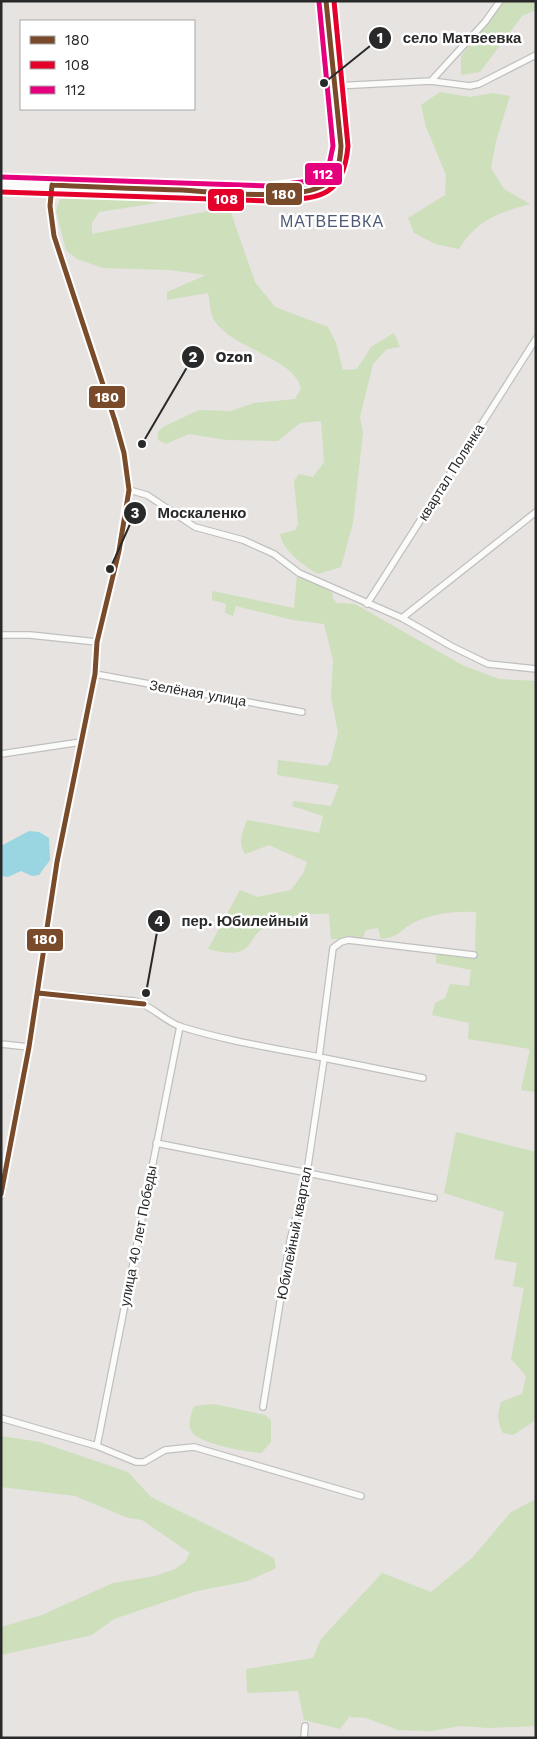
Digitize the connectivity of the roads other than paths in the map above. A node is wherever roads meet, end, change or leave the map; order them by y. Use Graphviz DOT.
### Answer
graph roads {
  1 [pos="326,1"];
  2 [pos="500,1"];
  3 [pos="536,55"];
  4 [pos="431,81"];
  5 [pos="335,86"];
  6 [pos="1,184"];
  7 [pos="52,185"];
  8 [pos="536,340"];
  9 [pos="129,490"];
  10 [pos="536,512"];
  11 [pos="367,604"];
  12 [pos="402,618"];
  13 [pos="1,635"];
  14 [pos="97,642"];
  15 [pos="536,669"];
  16 [pos="95,674"];
  17 [pos="302,712"];
  18 [pos="81,742"];
  19 [pos="1,754"];
  20 [pos="474,955"];
  21 [pos="38,993"];
  22 [pos="180,1026"];
  23 [pos="1,1044"];
  24 [pos="29,1047"];
  25 [pos="322,1058"];
  26 [pos="423,1078"];
  27 [pos="156,1143"];
  28 [pos="307,1172"];
  29 [pos="1,1194"];
  30 [pos="434,1198"];
  31 [pos="262,1407"];
  32 [pos="1,1418"];
  33 [pos="97,1446"];
  34 [pos="361,1496"];
  35 [pos="305,1726"];
  36 [pos="304,1738"];
  1 -- 5 [label="main road"];
  2 -- 4 [label="street"];
  3 -- 4 [label="street"];
  4 -- 5 [label="street"];
  5 -- 7 [label="main road"];
  6 -- 7 [label="main road"];
  7 -- 9 [label="street"];
  8 -- 11 [label="street, квартал Полянка"];
  9 -- 11 [label="street"];
  9 -- 14 [label="street"];
  10 -- 12 [label="street"];
  11 -- 12 [label="street"];
  12 -- 15 [label="street"];
  13 -- 14 [label="street"];
  14 -- 16 [label="street"];
  16 -- 17 [label="street, Зелёная улица"];
  16 -- 18 [label="street"];
  18 -- 19 [label="street"];
  18 -- 21 [label="street"];
  20 -- 25 [label="street, Юбилейный квартал"];
  21 -- 22 [label="street"];
  21 -- 24 [label="street"];
  22 -- 25 [label="street"];
  22 -- 27 [label="street, улица 40 лет Победы"];
  23 -- 24 [label="street"];
  24 -- 29 [label="street"];
  25 -- 26 [label="street"];
  25 -- 28 [label="street, Юбилейный квартал"];
  27 -- 28 [label="street"];
  27 -- 33 [label="street, улица 40 лет Победы"];
  28 -- 30 [label="street"];
  28 -- 31 [label="street, Юбилейный квартал"];
  32 -- 33 [label="street"];
  33 -- 34 [label="street"];
  35 -- 36 [label="street"];
}
